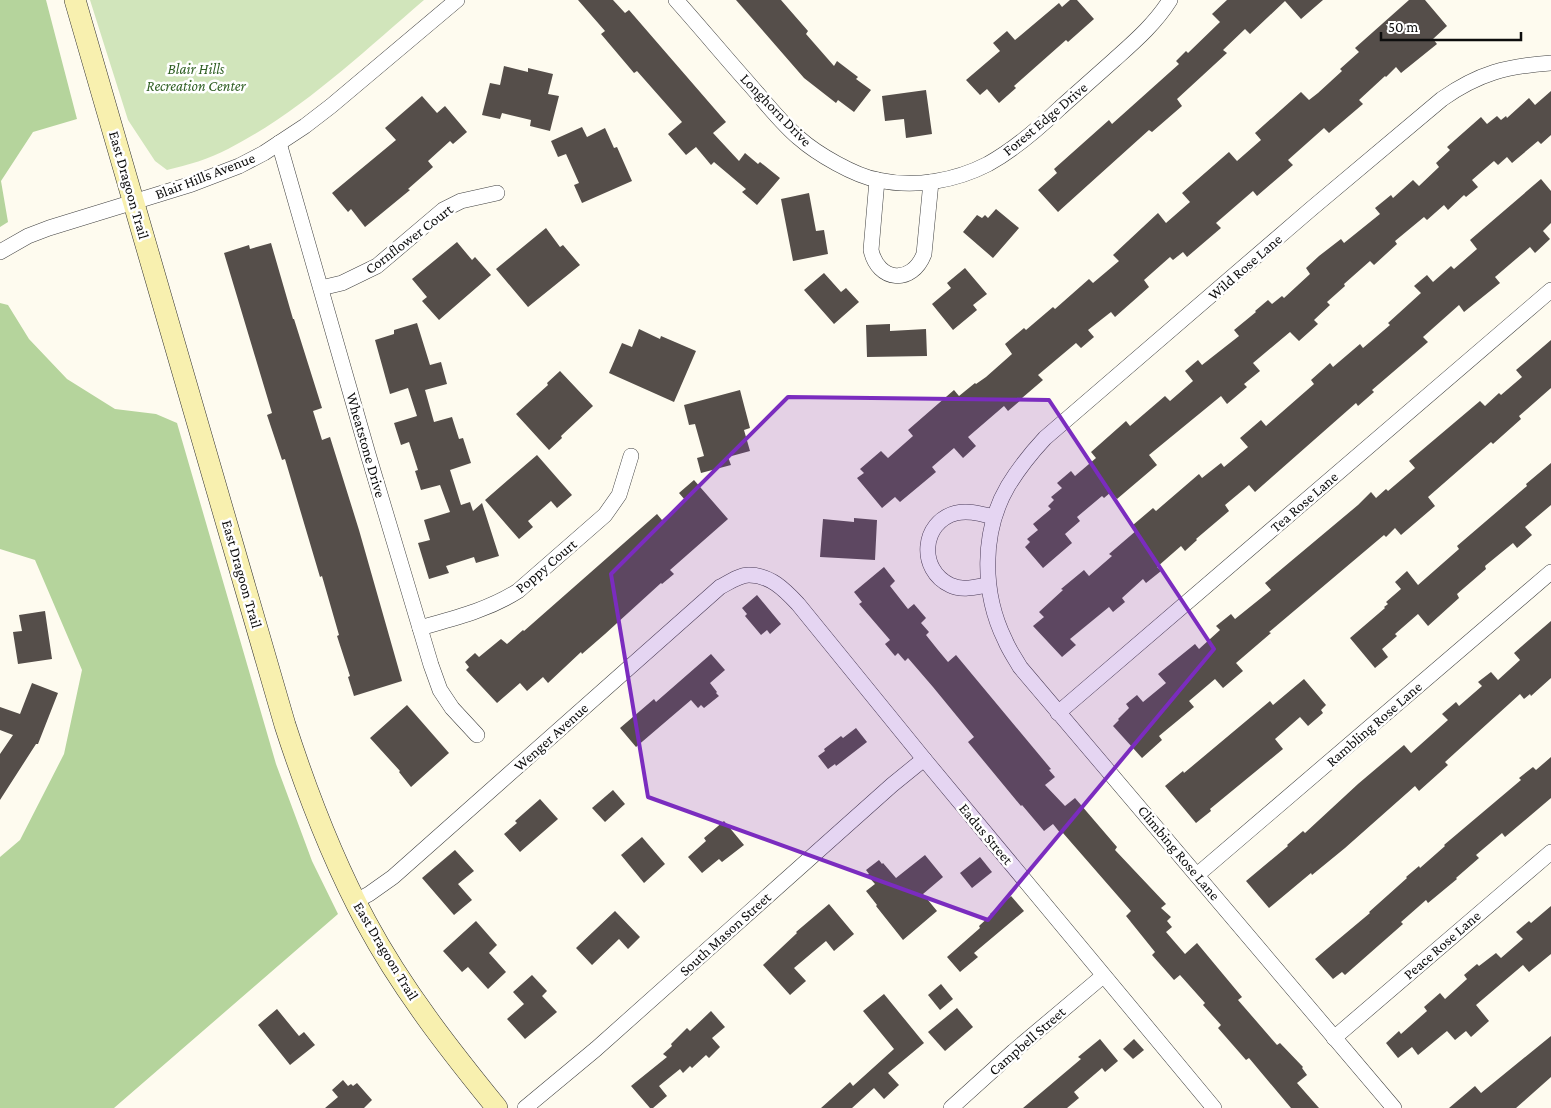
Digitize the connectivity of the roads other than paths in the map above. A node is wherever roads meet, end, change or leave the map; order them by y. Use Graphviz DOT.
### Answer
graph roads {
  1 [pos="74,0"];
  2 [pos="457,0"];
  3 [pos="676,0"];
  4 [pos="1170,0"];
  5 [pos="1551,63"];
  6 [pos="279,143"];
  7 [pos="877,180"];
  8 [pos="931,182"];
  9 [pos="497,192"];
  10 [pos="134,203"];
  11 [pos="0,252"];
  12 [pos="321,288"];
  13 [pos="1551,290"];
  14 [pos="631,456"];
  15 [pos="994,517"];
  16 [pos="1551,572"];
  17 [pos="748,575"];
  18 [pos="988,585"];
  19 [pos="420,628"];
  20 [pos="1058,713"];
  21 [pos="477,735"];
  22 [pos="924,759"];
  23 [pos="1551,852"];
  24 [pos="1197,875"];
  25 [pos="356,901"];
  26 [pos="1103,976"];
  27 [pos="1334,1038"];
  28 [pos="497,1108"];
  29 [pos="525,1108"];
  30 [pos="951,1108"];
  31 [pos="1214,1108"];
  32 [pos="1394,1108"];
  1 -- 10 [label="street, East Dragoon Trail"];
  2 -- 6 [label="street, Blair Hills Avenue"];
  3 -- 7 [label="street, Longhorn Drive"];
  4 -- 8 [label="street, Forest Edge Drive"];
  5 -- 15 [label="street, Wild Rose Lane"];
  6 -- 10 [label="street, Blair Hills Avenue"];
  6 -- 12 [label="street, Wheatstone Drive"];
  7 -- 8 [label="street, Longhorn Drive"];
  7 -- 8 [label="street"];
  9 -- 12 [label="street, Cornflower Court"];
  10 -- 11 [label="street, Blair Hills Avenue"];
  10 -- 25 [label="street, East Dragoon Trail"];
  12 -- 19 [label="street, Wheatstone Drive"];
  13 -- 20 [label="street, Tea Rose Lane"];
  14 -- 19 [label="street, Poppy Court"];
  15 -- 18 [label="street, Wild Rose Lane"];
  15 -- 18 [label="street"];
  16 -- 24 [label="street, Rambling Rose Lane"];
  17 -- 22 [label="street, Eadus Street"];
  17 -- 25 [label="street, Wenger Avenue"];
  18 -- 20 [label="street, Climbing Rose Lane"];
  19 -- 21 [label="street, Wheatstone Drive"];
  20 -- 24 [label="street, Climbing Rose Lane"];
  22 -- 26 [label="street, Eadus Street"];
  22 -- 29 [label="street, South Mason Street"];
  23 -- 27 [label="street, Peace Rose Lane"];
  24 -- 27 [label="street, Climbing Rose Lane"];
  25 -- 28 [label="street, East Dragoon Trail"];
  26 -- 30 [label="street, Campbell Street"];
  26 -- 31 [label="street, Eadus Street"];
  27 -- 32 [label="street, Climbing Rose Lane"];
}
